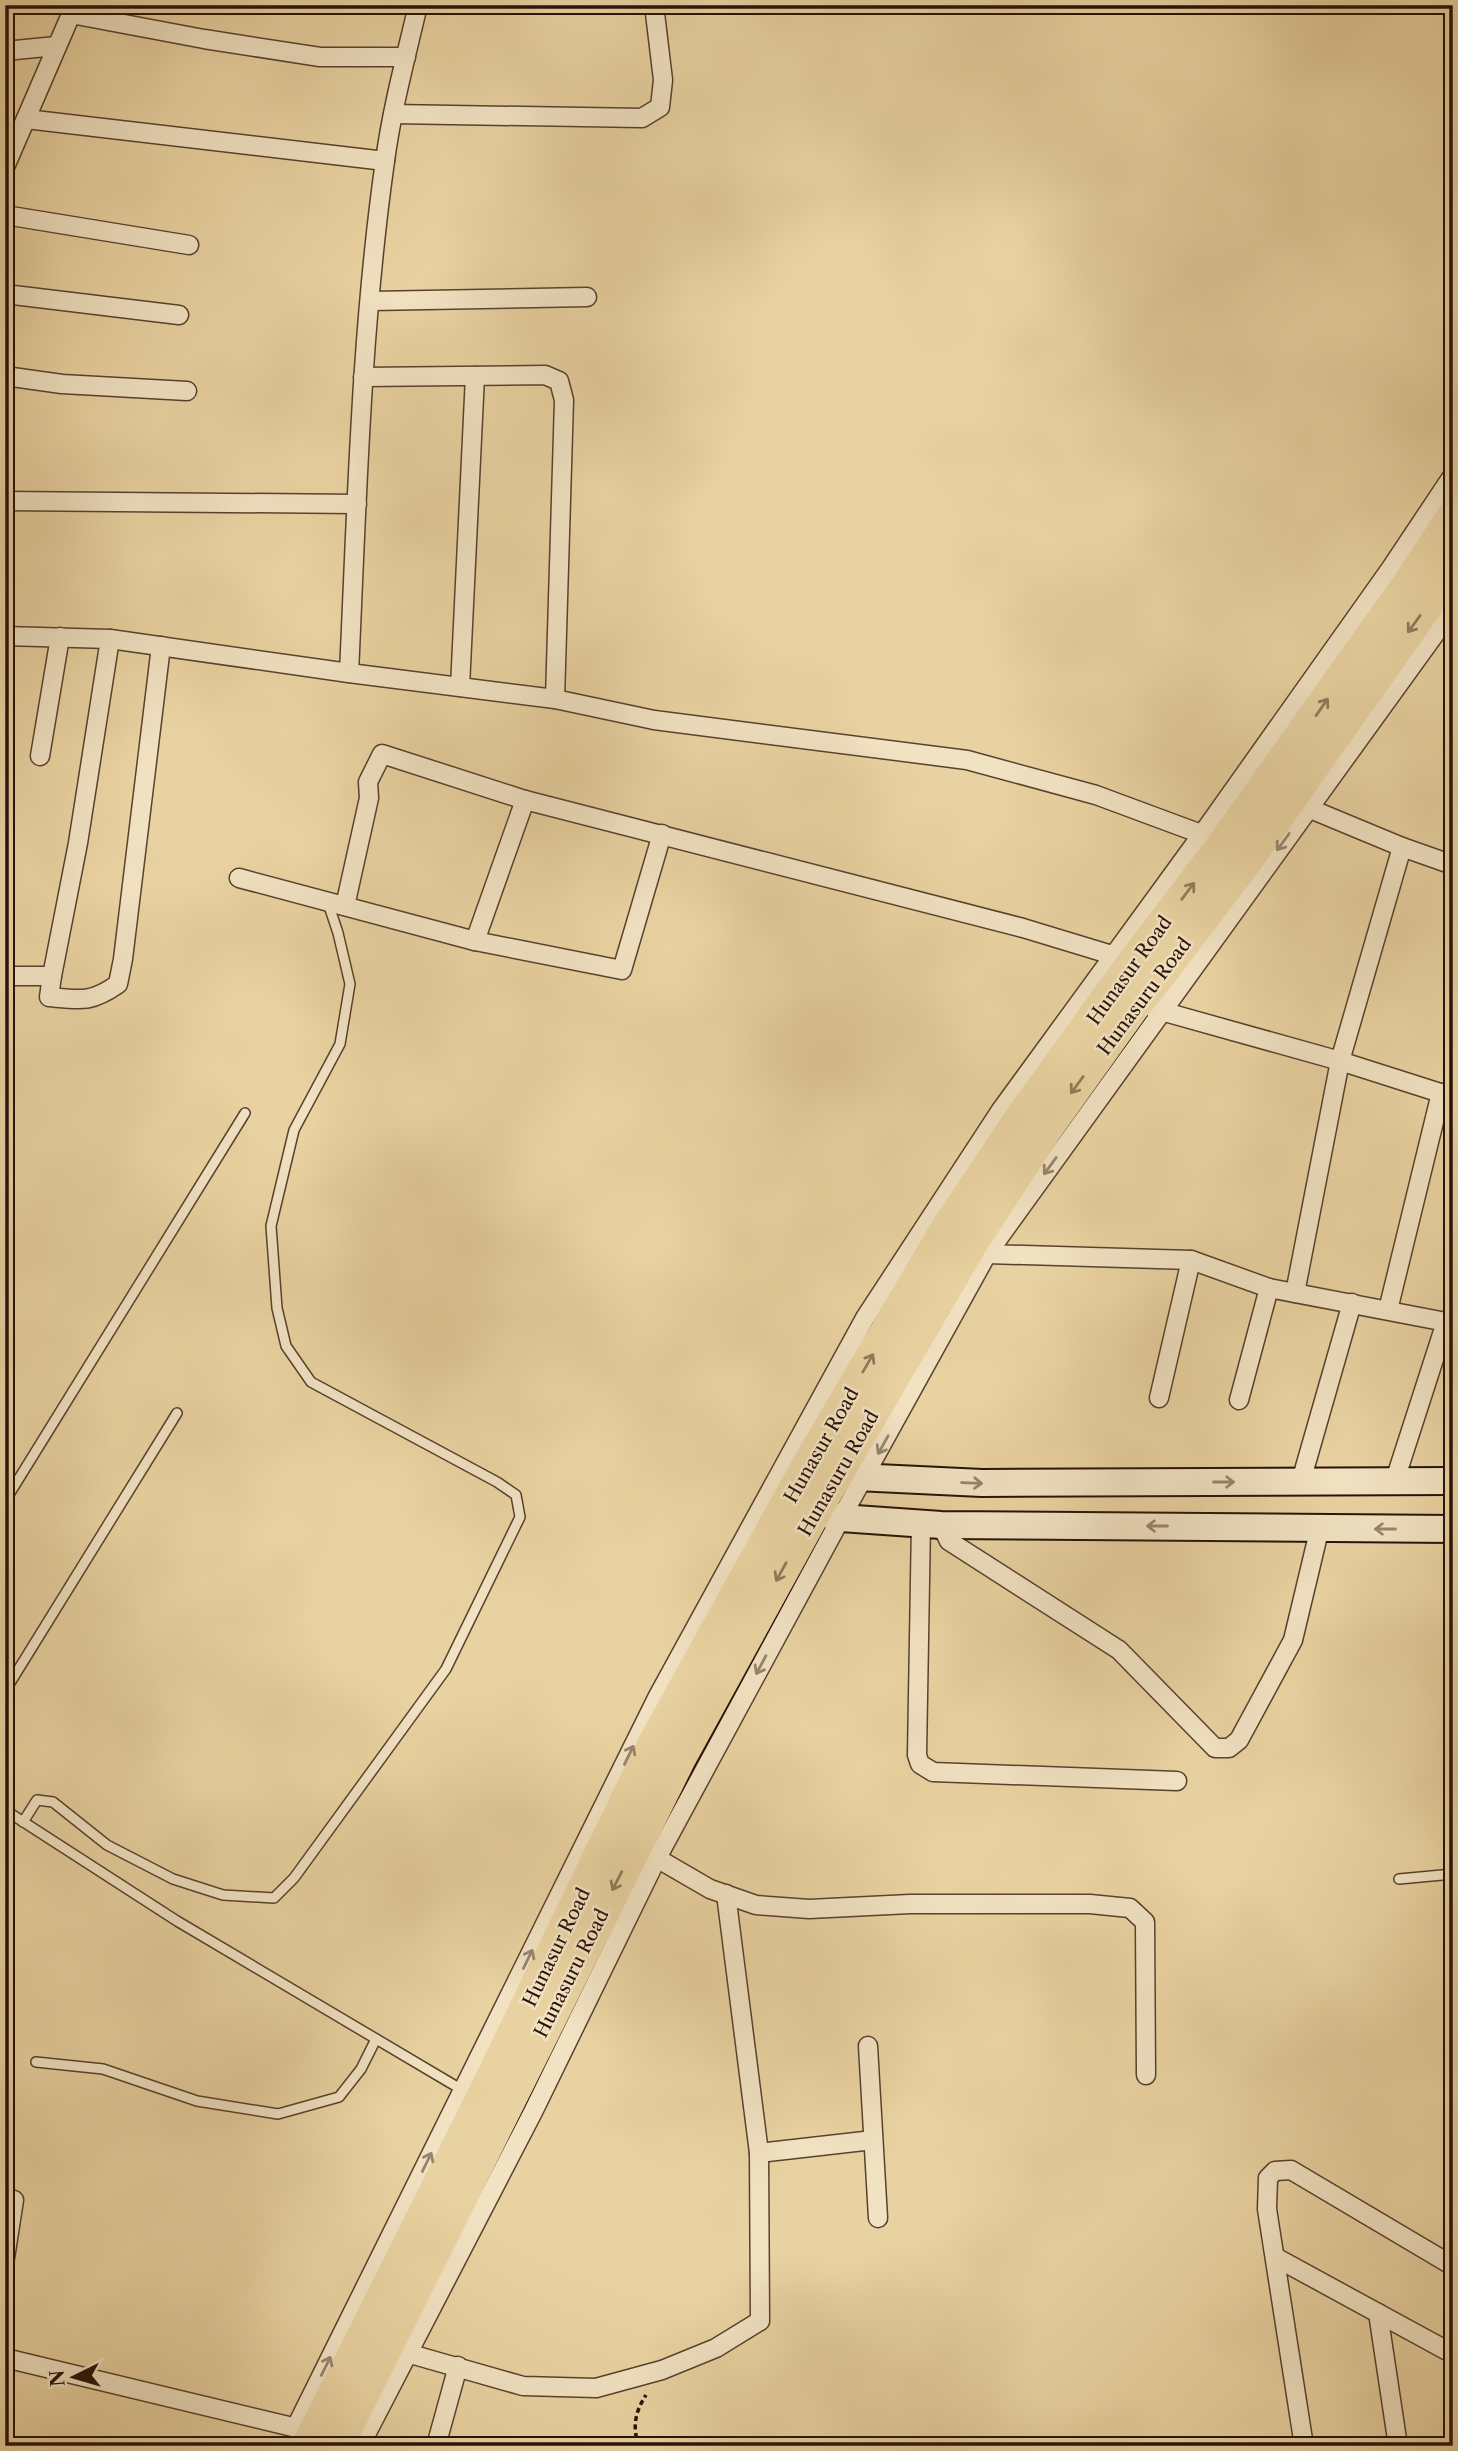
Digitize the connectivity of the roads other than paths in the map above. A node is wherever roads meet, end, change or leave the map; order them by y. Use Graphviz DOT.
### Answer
graph roads {
  1 [pos="418,5"];
  2 [pos="654,5"];
  3 [pos="73,9"];
  4 [pos="56,46"];
  5 [pos="5,51"];
  6 [pos="405,57"];
  7 [pos="393,114"];
  8 [pos="26,119"];
  9 [pos="385,161"];
  10 [pos="5,167"];
  11 [pos="5,215"];
  12 [pos="189,245"];
  13 [pos="5,295"];
  14 [pos="587,297"];
  15 [pos="371,300"];
  16 [pos="179,315"];
  17 [pos="5,376"];
  18 [pos="475,376"];
  19 [pos="363,377"];
  20 [pos="187,391"];
  21 [pos="1453,475"];
  22 [pos="5,500"];
  23 [pos="357,504"];
  24 [pos="1453,517"];
  25 [pos="1453,568"];
  26 [pos="1453,609"];
  27 [pos="5,636"];
  28 [pos="60,637"];
  29 [pos="110,639"];
  30 [pos="161,646"];
  31 [pos="349,673"];
  32 [pos="460,687"];
  33 [pos="555,699"];
  34 [pos="40,756"];
  35 [pos="525,800"];
  36 [pos="1300,802"];
  37 [pos="662,834"];
  38 [pos="1214,839"];
  39 [pos="1402,847"];
  40 [pos="1453,865"];
  41 [pos="239,878"];
  42 [pos="327,901"];
  43 [pos="345,906"];
  44 [pos="475,941"];
  45 [pos="5,976"];
  46 [pos="51,976"];
  47 [pos="1139,983"];
  48 [pos="1340,1061"];
  49 [pos="1447,1095"];
  50 [pos="245,1113"];
  51 [pos="980,1248"];
  52 [pos="1191,1259"];
  53 [pos="1269,1287"];
  54 [pos="1295,1293"];
  55 [pos="1352,1303"];
  56 [pos="1388,1310"];
  57 [pos="1449,1323"];
  58 [pos="1159,1398"];
  59 [pos="1239,1400"];
  60 [pos="177,1413"];
  61 [pos="837,1472"];
  62 [pos="1301,1481"];
  63 [pos="1453,1481"];
  64 [pos="1394,1483"];
  65 [pos="5,1502"];
  66 [pos="816,1508"];
  67 [pos="931,1524"];
  68 [pos="1320,1527"];
  69 [pos="1453,1529"];
  70 [pos="5,1691"];
  71 [pos="1177,1781"];
  72 [pos="5,1810"];
  73 [pos="23,1822"];
  74 [pos="646,1852"];
  75 [pos="1453,1874"];
  76 [pos="1399,1879"];
  77 [pos="726,1894"];
  78 [pos="376,2039"];
  79 [pos="867,2046"];
  80 [pos="36,2062"];
  81 [pos="1146,2075"];
  82 [pos="472,2096"];
  83 [pos="873,2140"];
  84 [pos="759,2153"];
  85 [pos="13,2200"];
  86 [pos="878,2218"];
  87 [pos="1275,2257"];
  88 [pos="5,2258"];
  89 [pos="1453,2266"];
  90 [pos="1378,2313"];
  91 [pos="407,2353"];
  92 [pos="1453,2354"];
  93 [pos="5,2358"];
  94 [pos="457,2366"];
  95 [pos="326,2439"];
  96 [pos="436,2446"];
  97 [pos="1304,2446"];
  98 [pos="1398,2446"];
  1 -- 6 [label="street"];
  2 -- 7 [label="street"];
  3 -- 4 [label="street"];
  3 -- 6 [label="street"];
  4 -- 5 [label="street"];
  4 -- 8 [label="street"];
  6 -- 7 [label="street"];
  7 -- 9 [label="street"];
  8 -- 9 [label="street"];
  8 -- 10 [label="street"];
  9 -- 15 [label="street"];
  11 -- 12 [label="street"];
  13 -- 16 [label="street"];
  14 -- 15 [label="street"];
  15 -- 19 [label="street"];
  17 -- 20 [label="street"];
  18 -- 19 [label="street"];
  18 -- 32 [label="street"];
  18 -- 33 [label="street"];
  19 -- 23 [label="street"];
  21 -- 38 [label="street"];
  22 -- 23 [label="street"];
  23 -- 31 [label="street"];
  38 -- 24 [label="highway, Hunasur Road, one-way"];
  25 -- 36 [label="highway, Hunasuru Road, one-way"];
  26 -- 36 [label="street"];
  27 -- 28 [label="street"];
  28 -- 29 [label="street"];
  28 -- 34 [label="street"];
  29 -- 30 [label="street"];
  29 -- 46 [label="street"];
  30 -- 31 [label="street"];
  30 -- 46 [label="street"];
  31 -- 32 [label="street"];
  32 -- 33 [label="street"];
  33 -- 38 [label="street"];
  35 -- 37 [label="street"];
  35 -- 43 [label="street"];
  35 -- 44 [label="street"];
  36 -- 39 [label="street"];
  36 -- 47 [label="highway, Hunasuru Road, one-way"];
  37 -- 44 [label="street"];
  37 -- 47 [label="street"];
  47 -- 38 [label="highway, Hunasur Road, one-way"];
  39 -- 40 [label="street"];
  39 -- 48 [label="street"];
  41 -- 42 [label="street"];
  42 -- 43 [label="street"];
  42 -- 73 [label="lane"];
  43 -- 44 [label="street"];
  45 -- 46 [label="street"];
  47 -- 48 [label="street"];
  47 -- 51 [label="highway, Hunasuru Road, one-way"];
  61 -- 47 [label="highway, Hunasur Road, one-way"];
  82 -- 47 [label="street, one-way"];
  48 -- 49 [label="street"];
  48 -- 54 [label="street"];
  49 -- 56 [label="street"];
  50 -- 65 [label="lane"];
  51 -- 52 [label="street"];
  51 -- 61 [label="highway, Hunasuru Road, one-way"];
  52 -- 53 [label="street"];
  52 -- 58 [label="street"];
  53 -- 54 [label="street"];
  53 -- 59 [label="street"];
  54 -- 55 [label="street"];
  55 -- 56 [label="street"];
  55 -- 62 [label="street"];
  56 -- 57 [label="street"];
  57 -- 64 [label="street"];
  60 -- 70 [label="lane"];
  61 -- 62 [label="street, one-way"];
  61 -- 66 [label="highway, Hunasur Road"];
  61 -- 66 [label="street"];
  62 -- 64 [label="street"];
  63 -- 64 [label="street"];
  66 -- 67 [label="street"];
  66 -- 74 [label="highway, Hunasuru Road, one-way"];
  66 -- 82 [label="highway, Hunasur Road"];
  68 -- 67 [label="street, one-way"];
  67 -- 68 [label="street"];
  67 -- 71 [label="street"];
  69 -- 68 [label="street, one-way"];
  72 -- 73 [label="lane"];
  73 -- 78 [label="lane"];
  74 -- 77 [label="street"];
  74 -- 91 [label="street"];
  74 -- 95 [label="highway, Hunasuru Road, one-way"];
  75 -- 76 [label="lane"];
  77 -- 81 [label="street"];
  77 -- 84 [label="street"];
  78 -- 80 [label="lane"];
  78 -- 82 [label="lane"];
  79 -- 83 [label="street"];
  95 -- 82 [label="highway, Hunasur Road, one-way"];
  83 -- 84 [label="street"];
  83 -- 86 [label="street"];
  84 -- 94 [label="street"];
  85 -- 88 [label="street"];
  87 -- 89 [label="street"];
  87 -- 90 [label="street"];
  87 -- 97 [label="street"];
  90 -- 92 [label="street"];
  90 -- 98 [label="street"];
  91 -- 94 [label="street"];
  91 -- 95 [label="street"];
  93 -- 95 [label="street"];
  94 -- 96 [label="street"];
}
